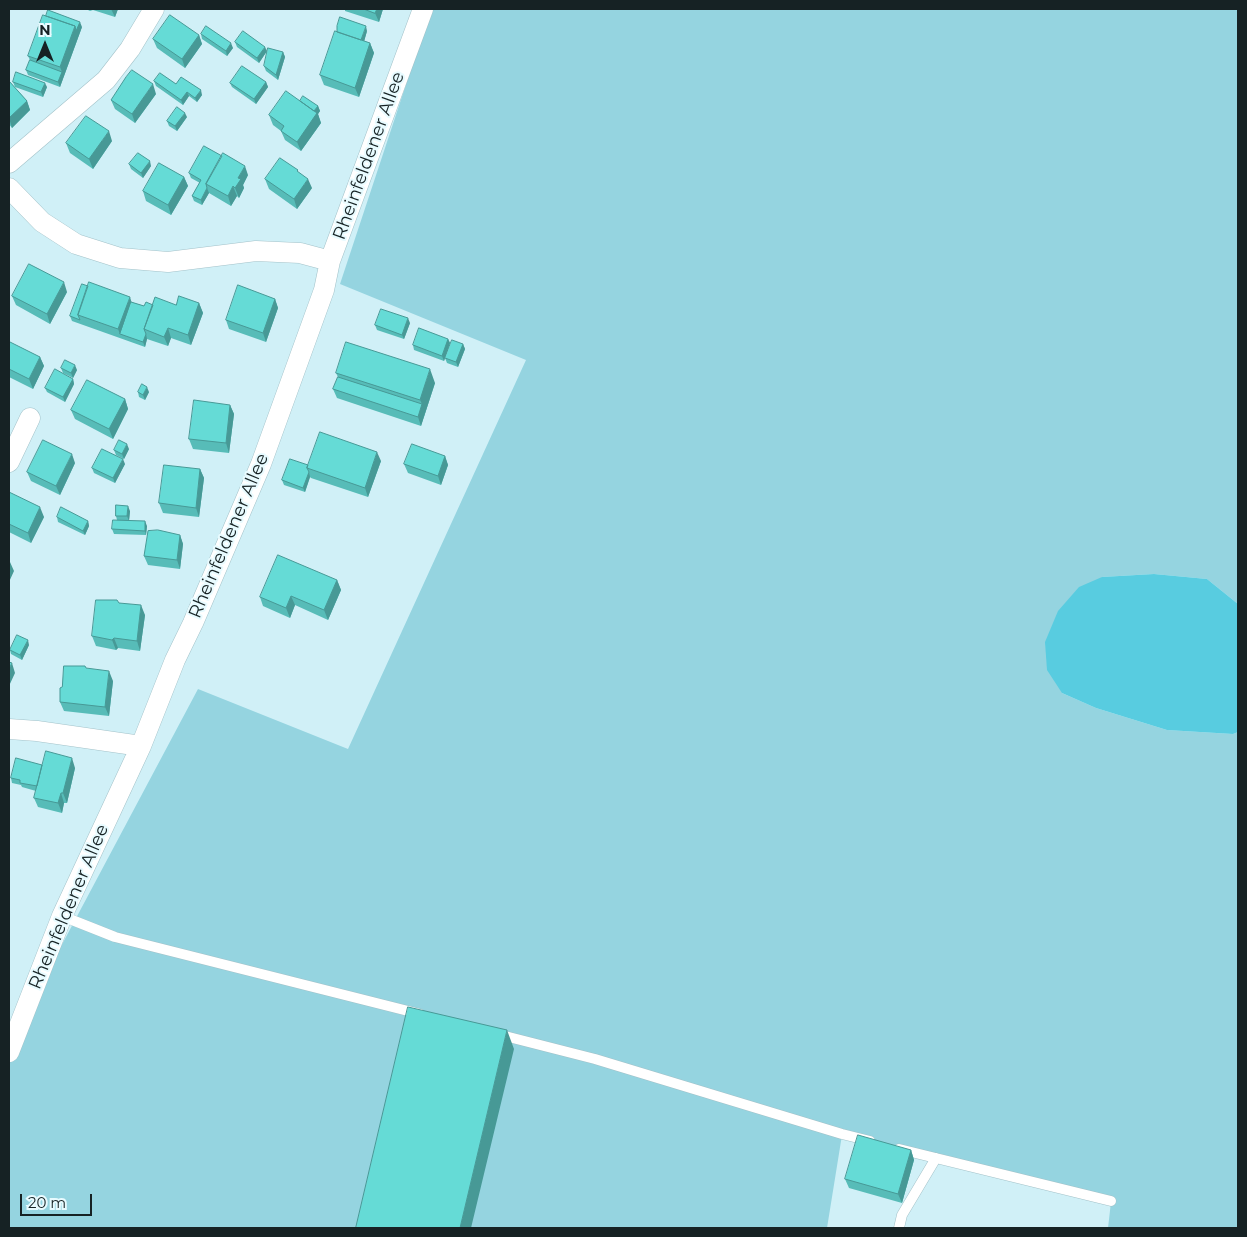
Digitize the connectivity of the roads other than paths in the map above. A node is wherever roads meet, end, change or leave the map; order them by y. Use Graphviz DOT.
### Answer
graph roads {
  1 [pos="154,9"];
  2 [pos="423,9"];
  3 [pos="9,163"];
  4 [pos="9,188"];
  5 [pos="330,261"];
  6 [pos="30,418"];
  7 [pos="9,462"];
  8 [pos="9,729"];
  9 [pos="141,746"];
  10 [pos="62,916"];
  11 [pos="432,1017"];
  12 [pos="490,1032"];
  13 [pos="9,1052"];
  14 [pos="936,1158"];
  15 [pos="1111,1201"];
  16 [pos="899,1228"];
  1 -- 3 [label="street"];
  2 -- 5 [label="street, Rheinfeldener Allee"];
  4 -- 5 [label="street"];
  5 -- 9 [label="street, Rheinfeldener Allee"];
  6 -- 7 [label="street"];
  8 -- 9 [label="street"];
  9 -- 10 [label="street, Rheinfeldener Allee"];
  10 -- 11 [label="lane"];
  10 -- 13 [label="street, Rheinfeldener Allee"];
  12 -- 14 [label="lane"];
  14 -- 15 [label="lane"];
  14 -- 16 [label="lane"];
}
